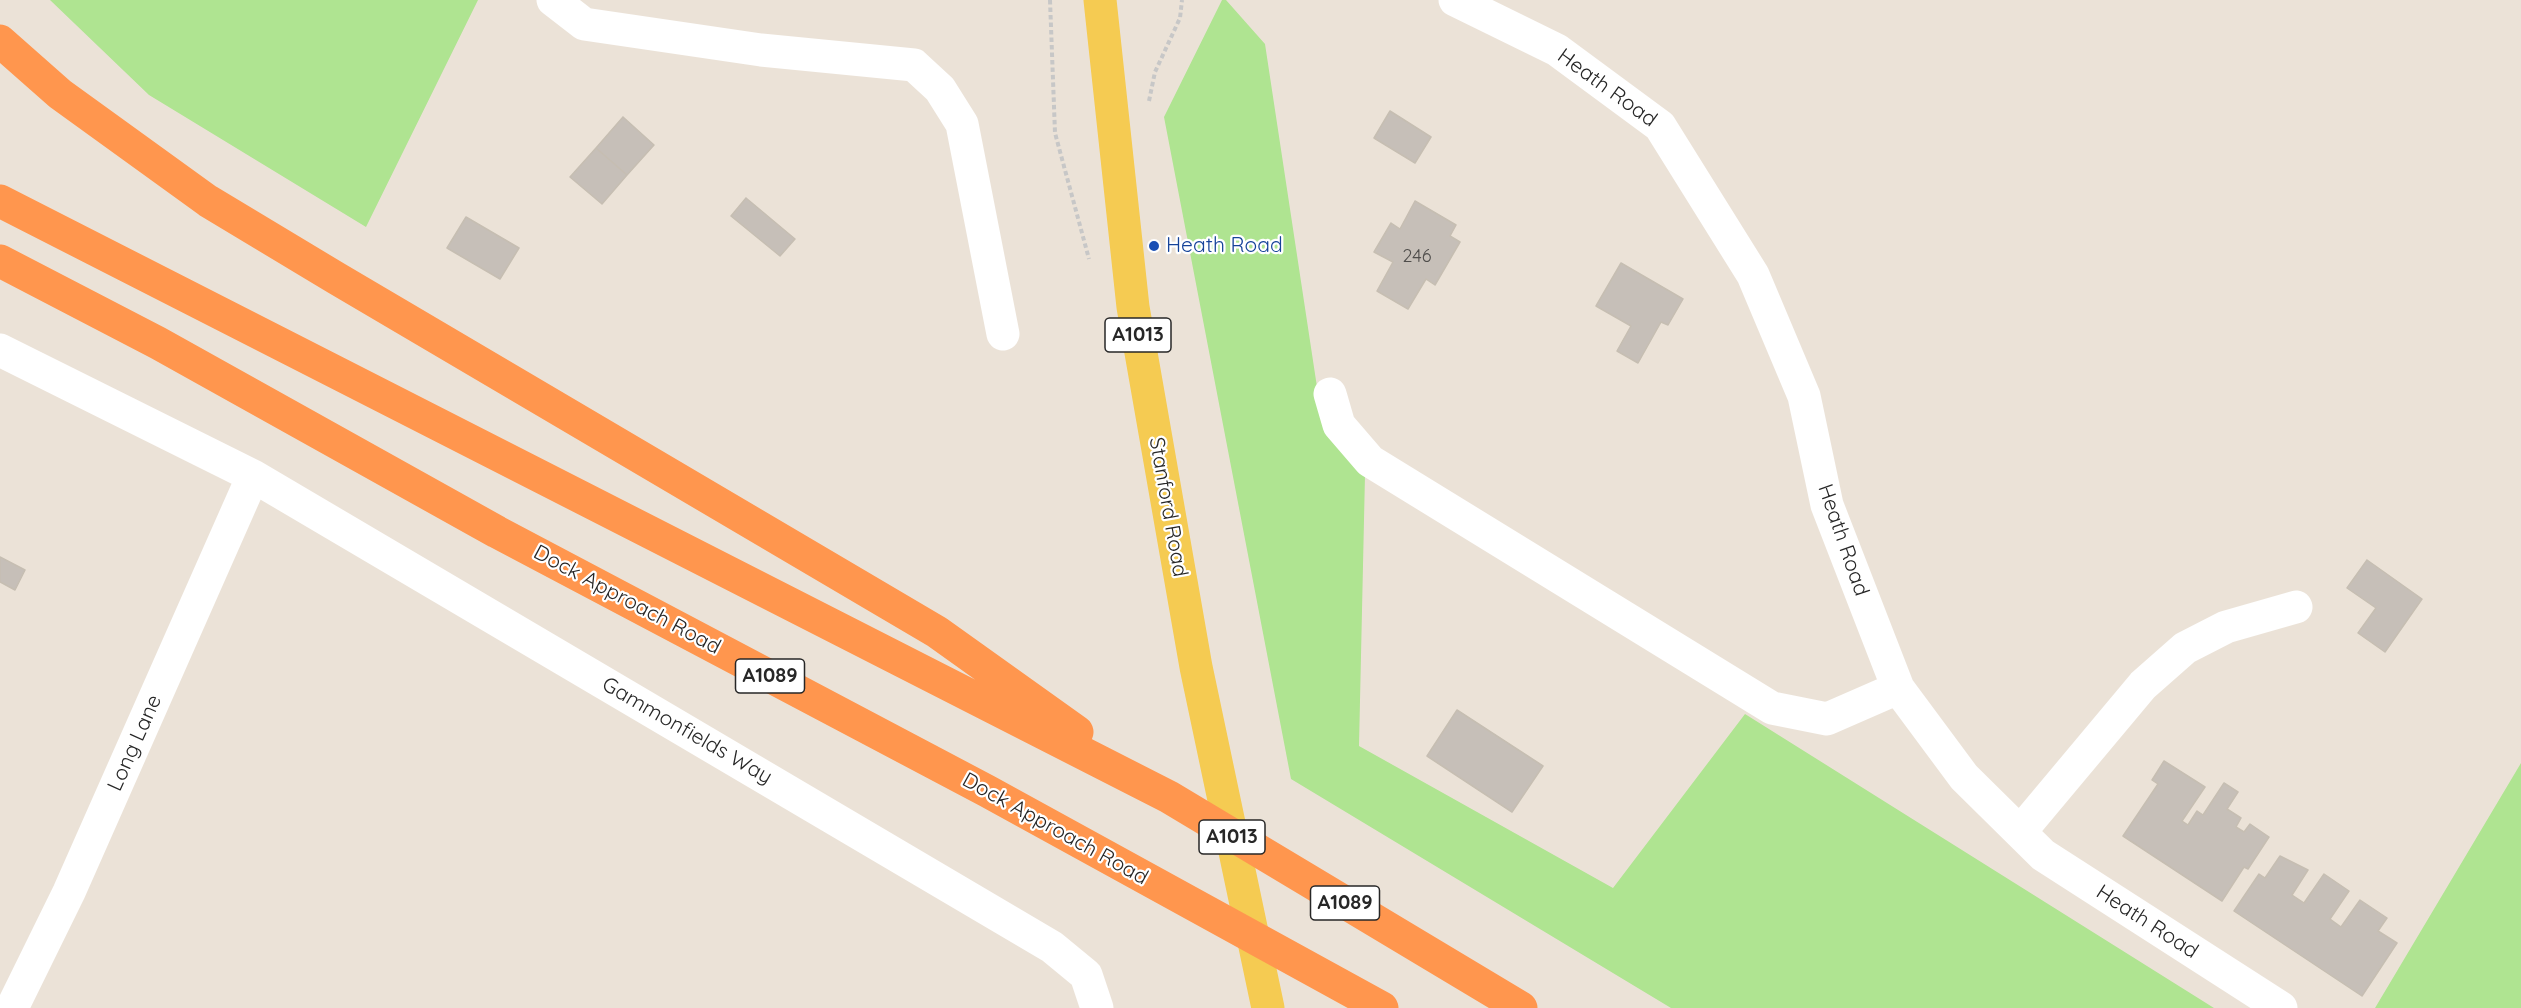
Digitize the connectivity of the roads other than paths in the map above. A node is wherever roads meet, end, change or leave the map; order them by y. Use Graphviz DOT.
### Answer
graph roads {
  1 [pos="553,0"];
  2 [pos="1100,0"];
  3 [pos="1455,0"];
  4 [pos="0,41"];
  5 [pos="0,201"];
  6 [pos="0,261"];
  7 [pos="0,270"];
  8 [pos="1003,334"];
  9 [pos="158,343"];
  10 [pos="0,350"];
  11 [pos="1330,394"];
  12 [pos="253,476"];
  13 [pos="2296,607"];
  14 [pos="1898,688"];
  15 [pos="1169,797"];
  16 [pos="2020,832"];
  17 [pos="12,1008"];
  18 [pos="1097,1008"];
  19 [pos="1268,1008"];
  20 [pos="1382,1008"];
  21 [pos="1521,1008"];
  22 [pos="2281,1008"];
  1 -- 8 [label="street"];
  2 -- 19 [label="main road, Stanford Road / A1013"];
  3 -- 14 [label="street, Heath Road"];
  4 -- 15 [label="highway"];
  5 -- 15 [label="highway"];
  6 -- 9 [label="highway"];
  7 -- 9 [label="highway"];
  9 -- 20 [label="highway, Dock Approach Road / A1089"];
  10 -- 12 [label="street, Gammonfields Way"];
  11 -- 14 [label="street"];
  12 -- 17 [label="street, Long Lane"];
  12 -- 18 [label="street, Gammonfields Way"];
  13 -- 16 [label="street"];
  14 -- 16 [label="street, Heath Road"];
  15 -- 21 [label="highway, A1089"];
  16 -- 22 [label="street, Heath Road"];
}
